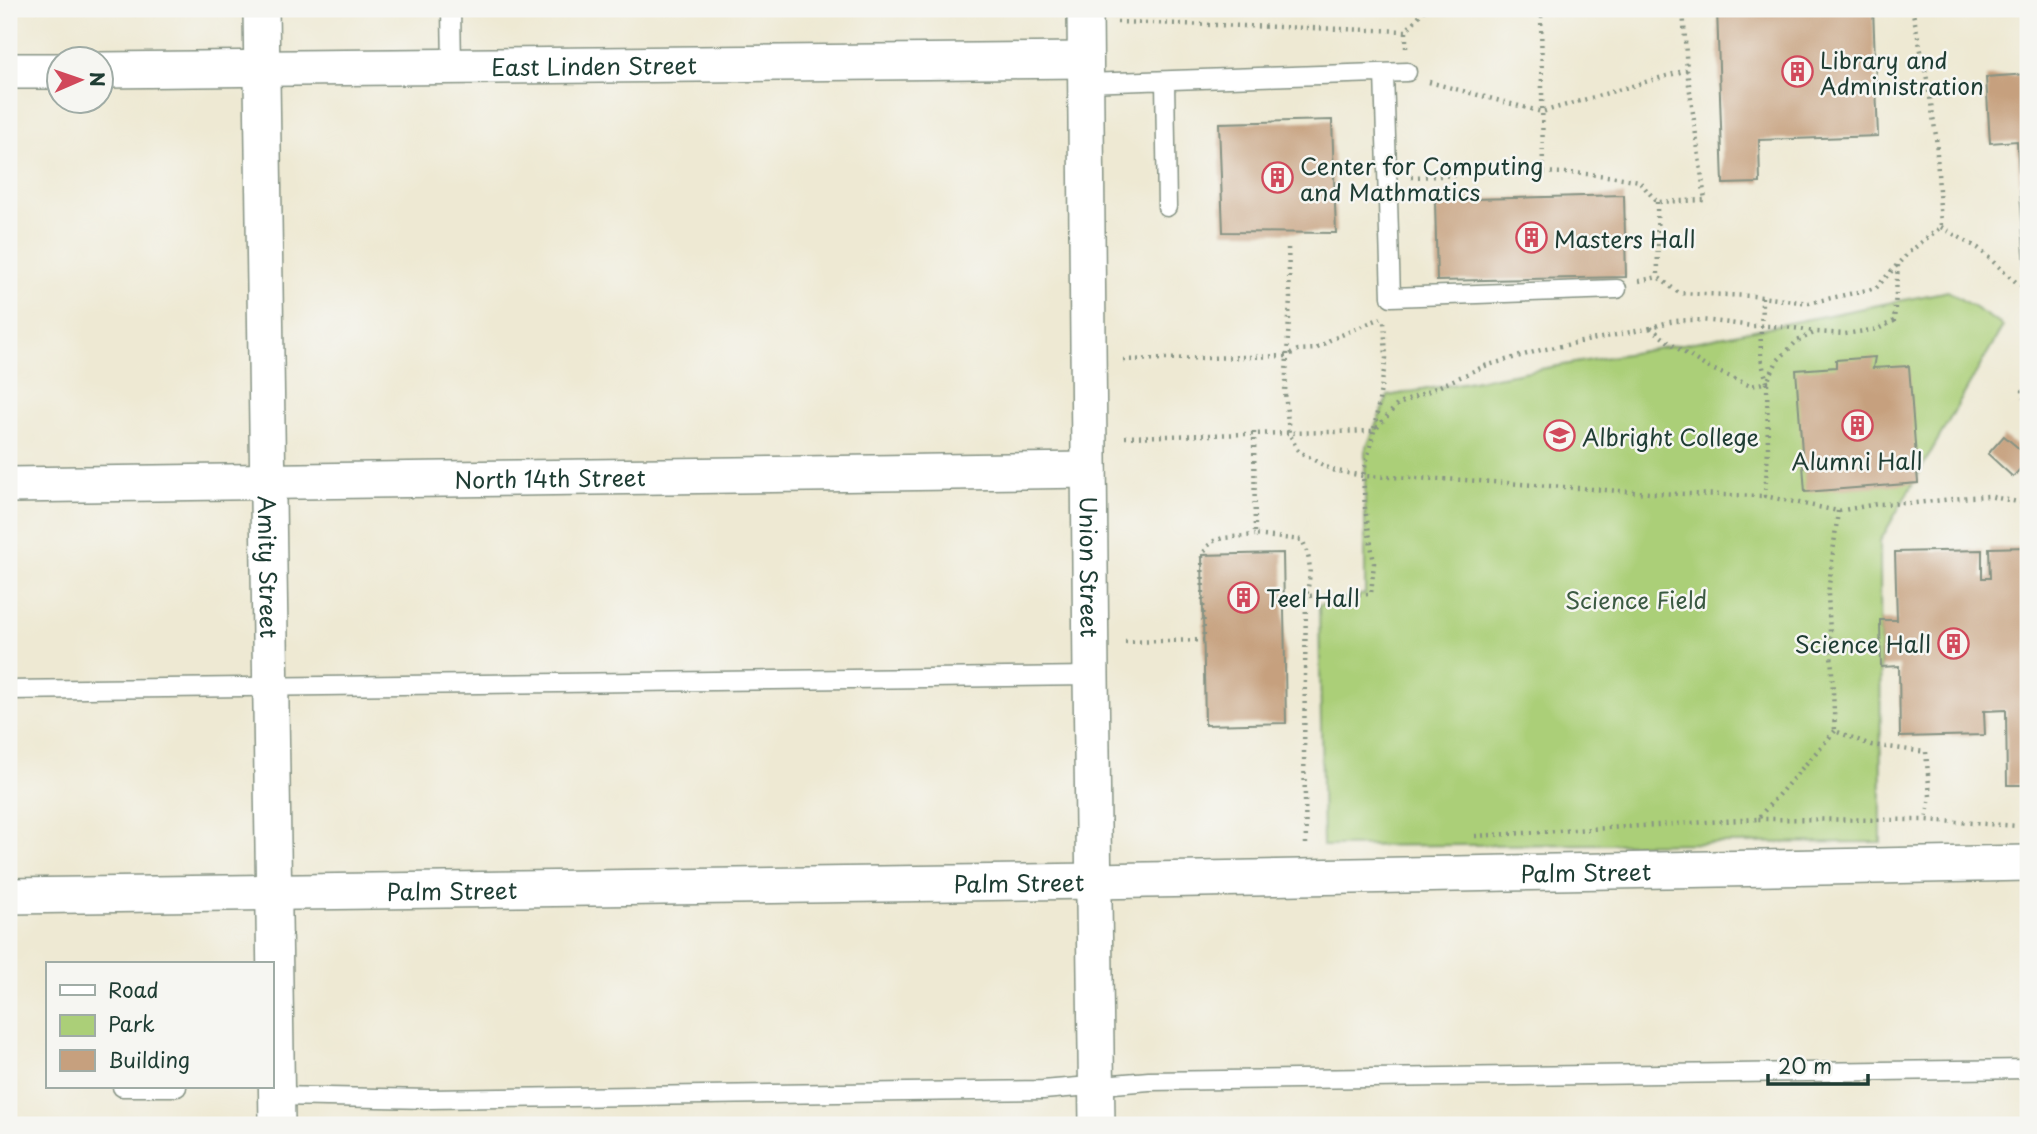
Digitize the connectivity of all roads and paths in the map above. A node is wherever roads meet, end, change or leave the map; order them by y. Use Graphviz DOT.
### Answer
graph roads {
  1 [pos="261,9"];
  2 [pos="451,9"];
  3 [pos="1085,9"];
  4 [pos="1425,9"];
  5 [pos="1541,9"];
  6 [pos="1683,9"];
  7 [pos="1915,9"];
  8 [pos="2027,9"];
  9 [pos="2028,23"];
  10 [pos="1406,31"];
  11 [pos="452,66"];
  12 [pos="262,68"];
  13 [pos="116,70"];
  14 [pos="1687,70"];
  15 [pos="9,71"];
  16 [pos="46,71"];
  17 [pos="1408,72"];
  18 [pos="1384,73"];
  19 [pos="1096,75"];
  20 [pos="1165,81"];
  21 [pos="1542,112"];
  22 [pos="1543,173"];
  23 [pos="1406,177"];
  24 [pos="1657,202"];
  25 [pos="1167,207"];
  26 [pos="1941,227"];
  27 [pos="1289,248"];
  28 [pos="1898,264"];
  29 [pos="1617,289"];
  30 [pos="2028,289"];
  31 [pos="1762,297"];
  32 [pos="1384,317"];
  33 [pos="1762,326"];
  34 [pos="1651,328"];
  35 [pos="1816,331"];
  36 [pos="1287,356"];
  37 [pos="1123,372"];
  38 [pos="1767,382"];
  39 [pos="2028,385"];
  40 [pos="2028,412"];
  41 [pos="1124,424"];
  42 [pos="1374,431"];
  43 [pos="1254,432"];
  44 [pos="1289,433"];
  45 [pos="1089,470"];
  46 [pos="1363,476"];
  47 [pos="268,482"];
  48 [pos="9,485"];
  49 [pos="1765,496"];
  50 [pos="2026,503"];
  51 [pos="1838,511"];
  52 [pos="1255,535"];
  53 [pos="1306,596"];
  54 [pos="1123,655"];
  55 [pos="1091,676"];
  56 [pos="271,686"];
  57 [pos="9,690"];
  58 [pos="1835,731"];
  59 [pos="1757,820"];
  60 [pos="1926,820"];
  61 [pos="2028,827"];
  62 [pos="1472,837"];
  63 [pos="1314,846"];
  64 [pos="2028,863"];
  65 [pos="1094,881"];
  66 [pos="273,892"];
  67 [pos="9,896"];
  68 [pos="2028,1069"];
  69 [pos="1097,1086"];
  70 [pos="275,1098"];
  71 [pos="1097,1125"];
  1 -- 12 [label="street, Amity Street"];
  2 -- 11 [label="lane"];
  3 -- 19 [label="street, Union Street"];
  4 -- 10 [label="path"];
  5 -- 21 [label="path"];
  6 -- 14 [label="path"];
  7 -- 26 [label="path"];
  8 -- 9 [label="path"];
  10 -- 17 [label="path"];
  10 -- 19 [label="path"];
  11 -- 12 [label="street, East Linden Street"];
  11 -- 19 [label="street, East Linden Street"];
  12 -- 13 [label="street, East Linden Street"];
  12 -- 47 [label="street, Amity Street"];
  14 -- 21 [label="path"];
  14 -- 24 [label="path"];
  15 -- 16 [label="street"];
  17 -- 18 [label="lane"];
  17 -- 21 [label="path"];
  18 -- 20 [label="lane"];
  18 -- 29 [label="lane"];
  19 -- 20 [label="lane"];
  19 -- 45 [label="street, Union Street"];
  20 -- 25 [label="lane"];
  21 -- 22 [label="path"];
  22 -- 23 [label="path"];
  22 -- 24 [label="path"];
  24 -- 31 [label="path"];
  26 -- 28 [label="path"];
  26 -- 30 [label="path"];
  27 -- 36 [label="path"];
  28 -- 31 [label="path"];
  28 -- 35 [label="path"];
  31 -- 33 [label="path"];
  32 -- 36 [label="path"];
  33 -- 34 [label="path"];
  33 -- 35 [label="path"];
  33 -- 38 [label="path"];
  34 -- 38 [label="path"];
  34 -- 42 [label="path"];
  35 -- 38 [label="path"];
  36 -- 37 [label="path"];
  36 -- 44 [label="path"];
  38 -- 49 [label="path"];
  39 -- 40 [label="path"];
  41 -- 43 [label="path"];
  42 -- 44 [label="path"];
  42 -- 46 [label="path"];
  43 -- 44 [label="path"];
  43 -- 52 [label="path"];
  44 -- 46 [label="path"];
  45 -- 47 [label="street, North 14th Street"];
  45 -- 55 [label="street, Union Street"];
  46 -- 49 [label="path"];
  46 -- 53 [label="path"];
  47 -- 48 [label="street, North 14th Street"];
  47 -- 56 [label="street, Amity Street"];
  49 -- 51 [label="path"];
  50 -- 51 [label="path"];
  51 -- 58 [label="path"];
  52 -- 53 [label="path"];
  52 -- 54 [label="path"];
  53 -- 63 [label="path"];
  55 -- 56 [label="lane"];
  55 -- 65 [label="street, Union Street"];
  56 -- 57 [label="lane"];
  56 -- 66 [label="street, Amity Street"];
  58 -- 59 [label="path"];
  58 -- 60 [label="path"];
  59 -- 60 [label="path"];
  59 -- 62 [label="path"];
  60 -- 61 [label="path"];
  64 -- 65 [label="street, Palm Street"];
  65 -- 66 [label="street, Palm Street"];
  65 -- 69 [label="street, Union Street"];
  66 -- 67 [label="street, Palm Street"];
  66 -- 70 [label="street, Amity Street"];
  68 -- 69 [label="lane"];
  69 -- 70 [label="lane"];
  69 -- 71 [label="street, Union Street"];
}
